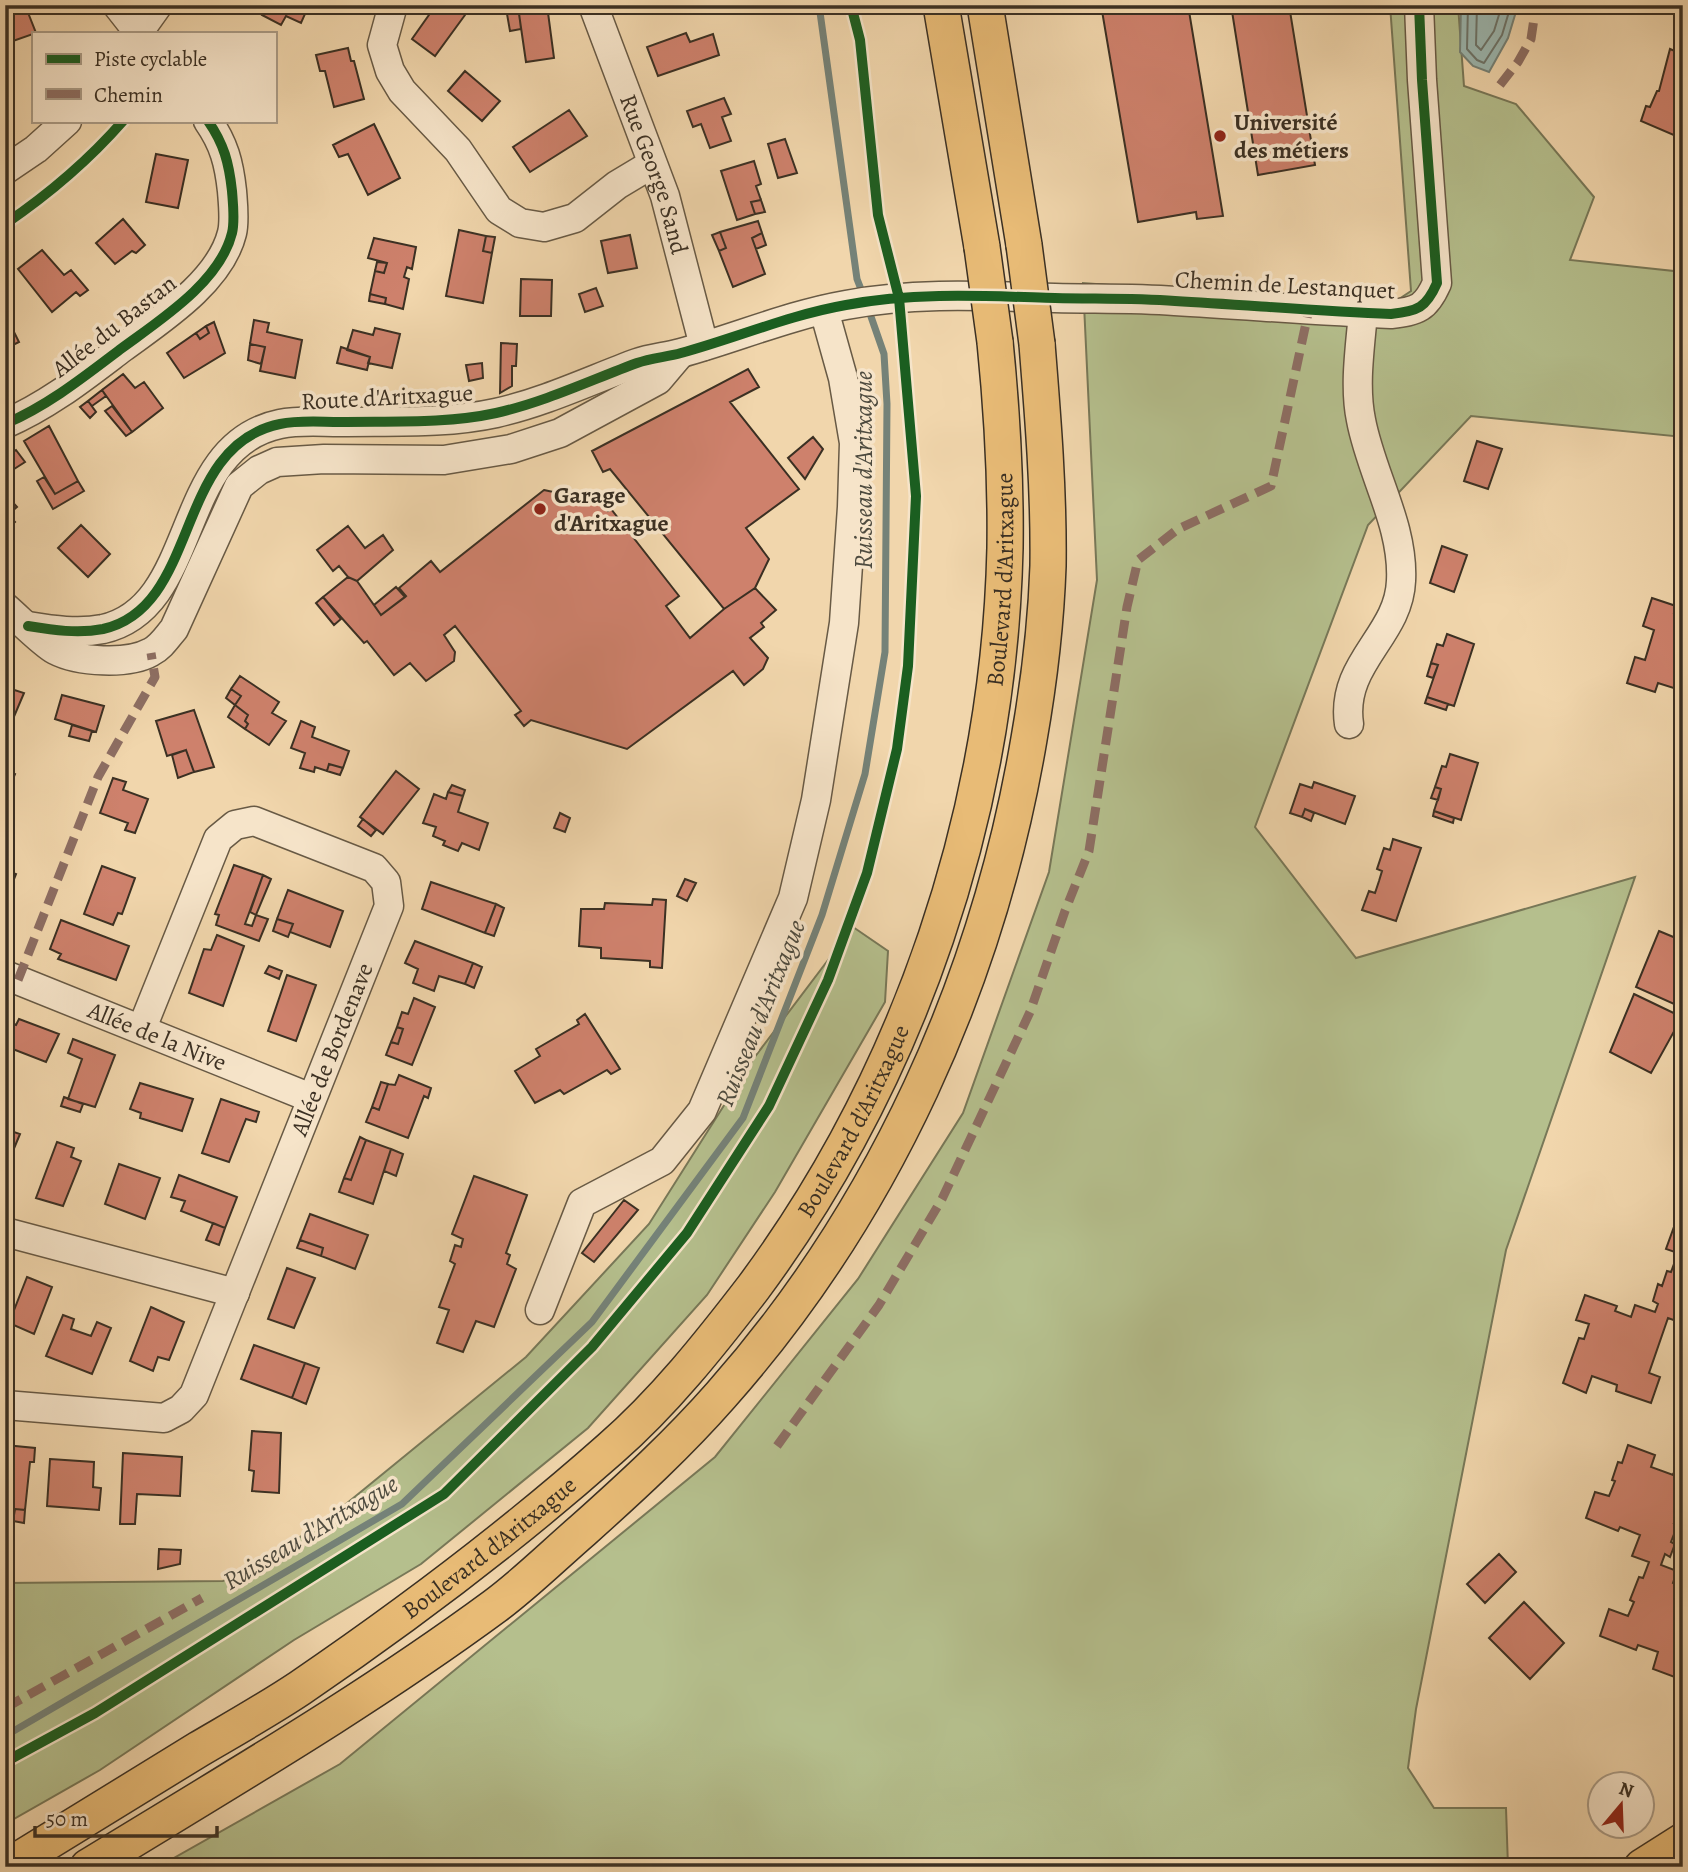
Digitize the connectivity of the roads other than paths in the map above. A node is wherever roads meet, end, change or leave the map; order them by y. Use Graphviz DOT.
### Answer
graph roads {
  1 [pos="117,5"];
  2 [pos="158,5"];
  3 [pos="393,5"];
  4 [pos="593,5"];
  5 [pos="941,5"];
  6 [pos="985,5"];
  7 [pos="1419,5"];
  8 [pos="138,32"];
  9 [pos="140,32"];
  10 [pos="66,122"];
  11 [pos="209,122"];
  12 [pos="652,164"];
  13 [pos="5,170"];
  14 [pos="868,302"];
  15 [pos="824,310"];
  16 [pos="1363,313"];
  17 [pos="692,350"];
  18 [pos="5,424"];
  19 [pos="5,607"];
  20 [pos="28,626"];
  21 [pos="1349,724"];
  22 [pos="5,975"];
  23 [pos="142,1028"];
  24 [pos="311,1098"];
  25 [pos="5,1231"];
  26 [pos="235,1293"];
  27 [pos="540,1310"];
  28 [pos="5,1405"];
  29 [pos="1683,1841"];
  30 [pos="7,1867"];
  31 [pos="88,1867"];
  32 [pos="1642,1867"];
  1 -- 8 [label="street"];
  2 -- 9 [label="street"];
  3 -- 12 [label="street"];
  4 -- 12 [label="street, Rue George Sand"];
  5 -- 30 [label="main road, Boulevard d'Aritxague, bridge"];
  6 -- 31 [label="main road, Boulevard d'Aritxague, bridge"];
  7 -- 16 [label="street, Chemin de Lestanquet"];
  10 -- 13 [label="street"];
  11 -- 18 [label="street, Allée du Bastan"];
  12 -- 17 [label="street, Rue George Sand"];
  14 -- 15 [label="street, Route d'Aritxague"];
  14 -- 16 [label="street, Chemin de Lestanquet"];
  15 -- 17 [label="street, Route d'Aritxague"];
  15 -- 27 [label="street"];
  16 -- 21 [label="street"];
  17 -- 20 [label="street, Route d'Aritxague"];
  17 -- 20 [label="street"];
  19 -- 20 [label="street"];
  22 -- 23 [label="street, Allée de la Nive"];
  23 -- 24 [label="street, Allée de la Nive"];
  23 -- 24 [label="street, Allée de Bordenave"];
  24 -- 26 [label="street, Allée de Bordenave"];
  25 -- 26 [label="street"];
  26 -- 28 [label="street, Allée de Bordenave"];
  29 -- 32 [label="main road"];
}
